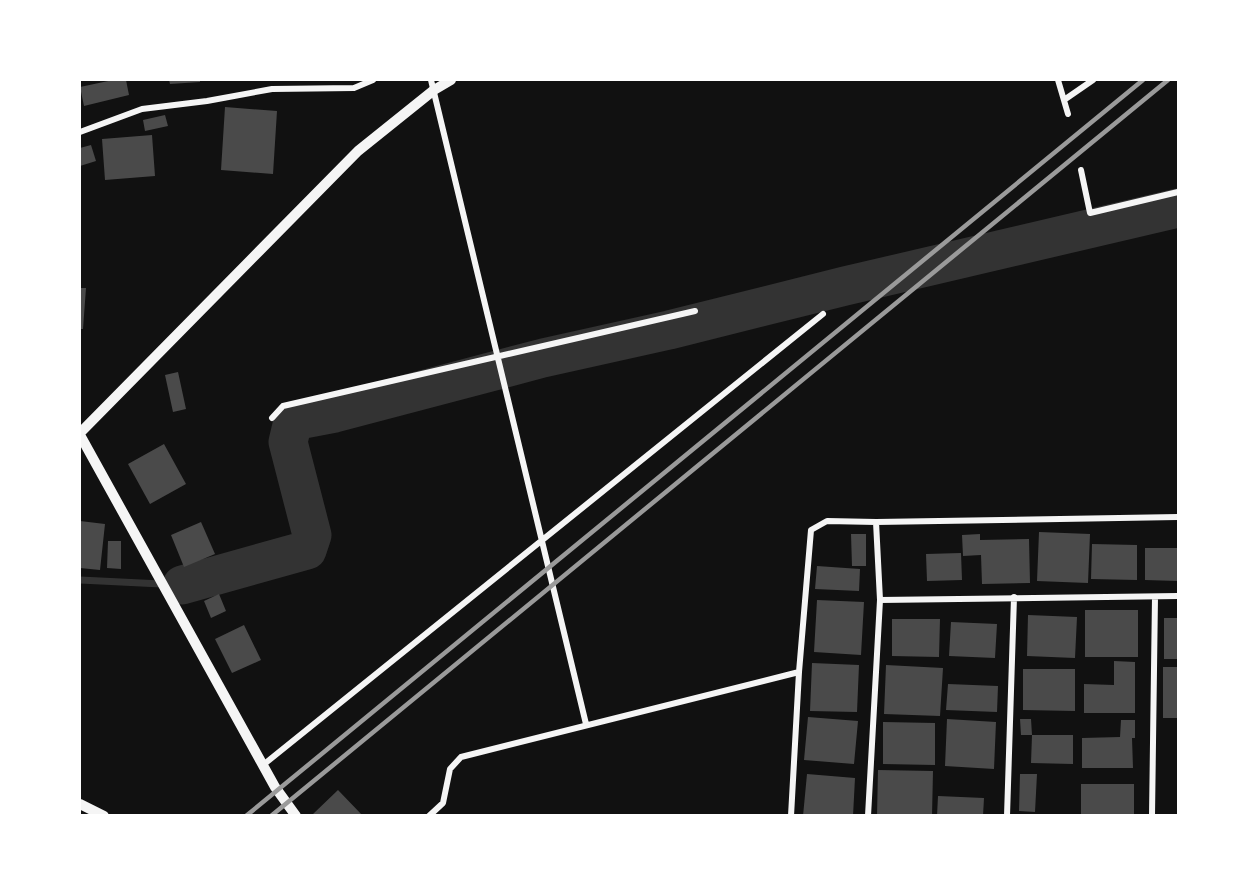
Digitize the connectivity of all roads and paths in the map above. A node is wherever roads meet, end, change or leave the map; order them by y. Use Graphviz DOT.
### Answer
graph roads {
  1 [pos="373,80"];
  2 [pos="451,80"];
  3 [pos="1058,80"];
  4 [pos="1093,80"];
  5 [pos="433,85"];
  6 [pos="1064,100"];
  7 [pos="1068,114"];
  8 [pos="80,132"];
  9 [pos="1081,170"];
  10 [pos="1179,192"];
  11 [pos="695,311"];
  12 [pos="823,314"];
  13 [pos="498,356"];
  14 [pos="272,418"];
  15 [pos="80,434"];
  16 [pos="1179,517"];
  17 [pos="876,522"];
  18 [pos="542,539"];
  19 [pos="1179,596"];
  20 [pos="1014,597"];
  21 [pos="1155,597"];
  22 [pos="880,600"];
  23 [pos="799,672"];
  24 [pos="586,724"];
  25 [pos="263,765"];
  26 [pos="80,804"];
  27 [pos="104,816"];
  28 [pos="296,816"];
  29 [pos="429,816"];
  30 [pos="790,816"];
  31 [pos="868,816"];
  32 [pos="1007,816"];
  33 [pos="1152,816"];
  1 -- 8 [label="street"];
  2 -- 5 [label="street"];
  3 -- 6 [label="street"];
  4 -- 6 [label="street"];
  5 -- 13 [label="street"];
  5 -- 15 [label="street"];
  6 -- 7 [label="street"];
  9 -- 10 [label="street"];
  11 -- 13 [label="street"];
  12 -- 18 [label="street"];
  13 -- 14 [label="street"];
  13 -- 18 [label="street"];
  15 -- 25 [label="street"];
  16 -- 17 [label="street"];
  17 -- 22 [label="street"];
  17 -- 23 [label="street"];
  18 -- 24 [label="street"];
  18 -- 25 [label="street"];
  19 -- 21 [label="street"];
  20 -- 21 [label="street"];
  20 -- 22 [label="street"];
  20 -- 32 [label="street"];
  21 -- 33 [label="street"];
  22 -- 31 [label="street"];
  23 -- 24 [label="street"];
  23 -- 30 [label="street"];
  24 -- 29 [label="street"];
  25 -- 28 [label="street"];
  26 -- 27 [label="street"];
}
